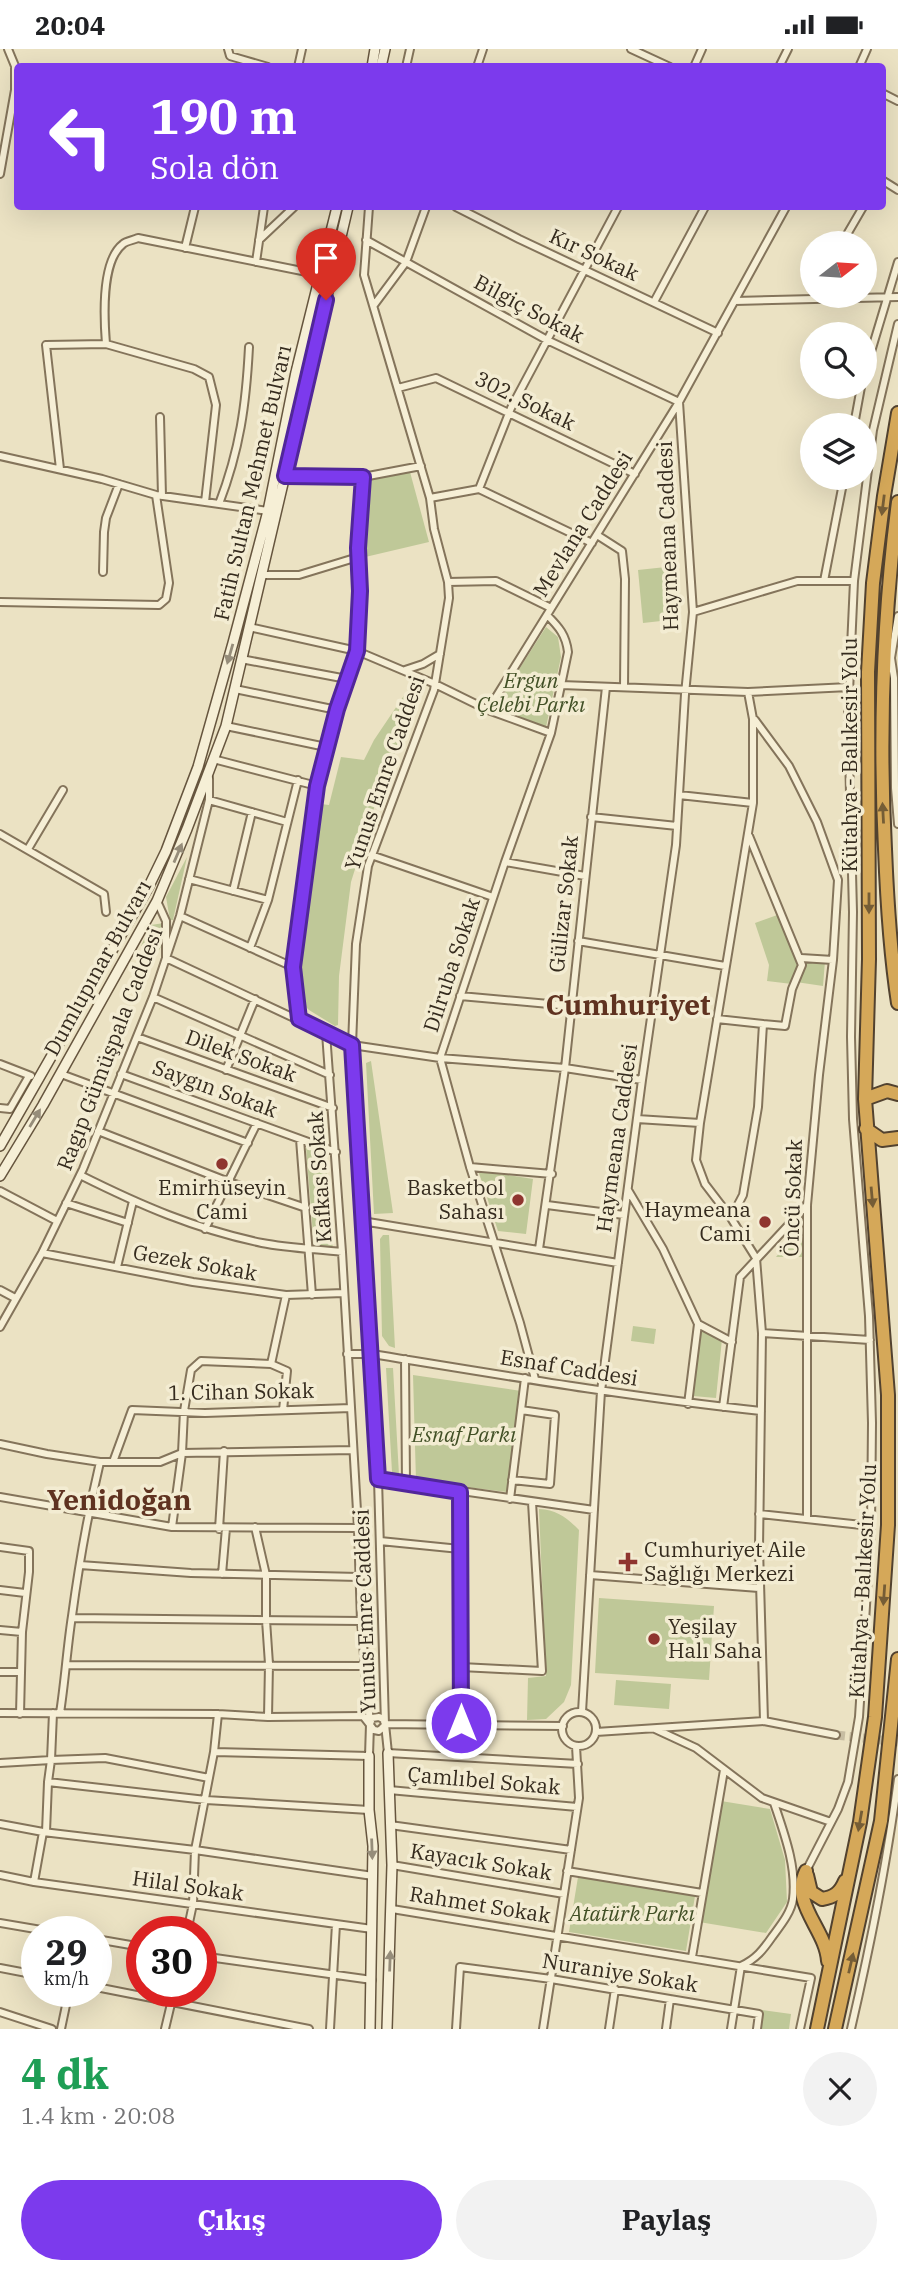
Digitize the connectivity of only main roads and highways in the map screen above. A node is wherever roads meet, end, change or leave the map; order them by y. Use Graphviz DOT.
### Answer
graph roads {
  1 [pos="336,210"];
  2 [pos="347,210"];
  3 [pos="898,413"];
  4 [pos="898,502"];
  5 [pos="211,764"];
  6 [pos="198,767"];
  7 [pos="898,1003"];
  8 [pos="898,1094"];
  9 [pos="865,1099"];
  10 [pos="866,1129"];
  11 [pos="898,1137"];
  12 [pos="0,1146"];
  13 [pos="0,1176"];
  14 [pos="898,1659"];
  15 [pos="388,1753"];
  16 [pos="369,1756"];
  17 [pos="851,1866"];
  18 [pos="829,1973"];
  19 [pos="370,2029"];
  20 [pos="387,2029"];
  21 [pos="817,2029"];
  22 [pos="835,2029"];
  1 -- 6 [label="main road, Fatih Sultan Mehmet Bulvarı, one-way"];
  2 -- 5 [label="main road, Fatih Sultan Mehmet Bulvarı"];
  3 -- 9 [label="highway, Kütahya - Balıkesir Yolu, one-way"];
  7 -- 4 [label="highway, Kütahya - Balıkesir Yolu, one-way"];
  13 -- 5 [label="main road, Dumlupınar Bulvarı, one-way"];
  6 -- 12 [label="main road, Dumlupınar Bulvarı"];
  8 -- 9 [label="highway"];
  9 -- 10 [label="highway, Kütahya - Balıkesir Yolu"];
  10 -- 11 [label="highway"];
  10 -- 17 [label="highway, Kütahya - Balıkesir Yolu, one-way"];
  22 -- 14 [label="highway, Kütahya - Balıkesir Yolu, one-way"];
  20 -- 15 [label="main road, one-way"];
  16 -- 19 [label="main road, one-way"];
  17 -- 18 [label="highway, Kütahya - Balıkesir Yolu"];
  17 -- 18 [label="highway"];
  18 -- 21 [label="highway, Kütahya - Balıkesir Yolu"];
}
